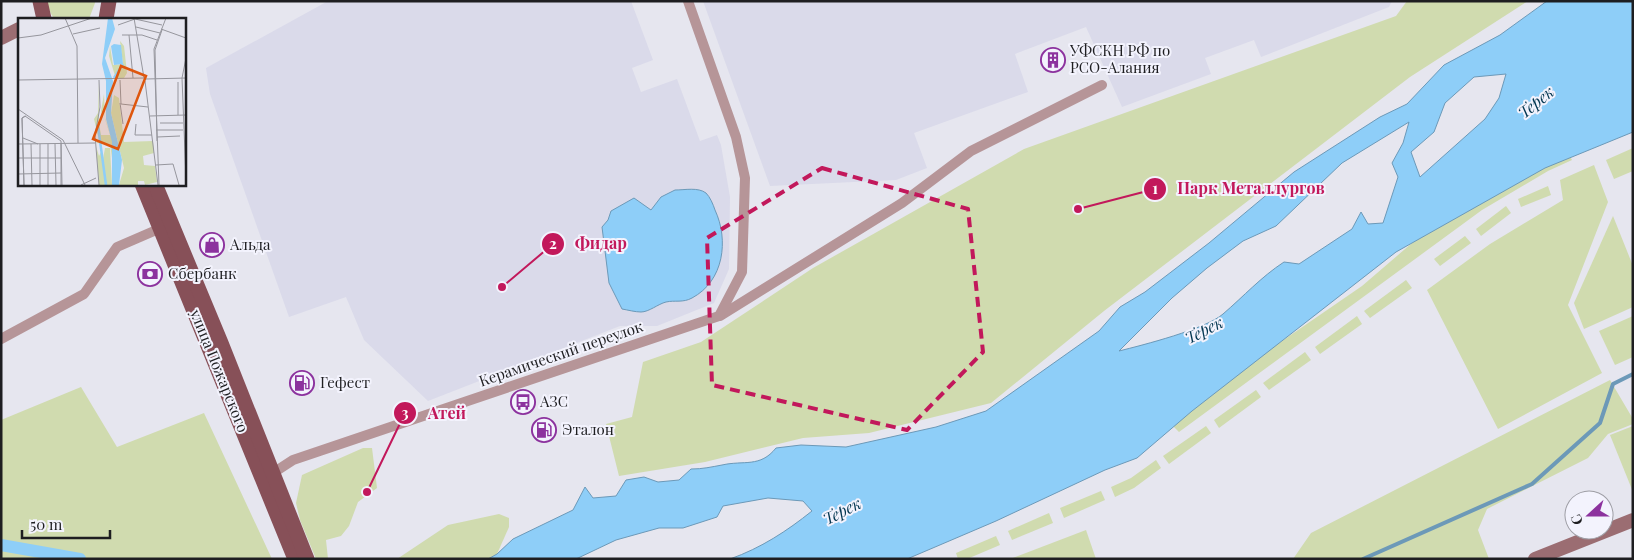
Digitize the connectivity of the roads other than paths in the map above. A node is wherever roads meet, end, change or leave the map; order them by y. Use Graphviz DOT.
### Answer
graph roads {
  1 [pos="109,1"];
  2 [pos="688,1"];
  3 [pos="106,18"];
  4 [pos="18,29"];
  5 [pos="1,38"];
  6 [pos="1102,85"];
  7 [pos="142,185"];
  8 [pos="155,185"];
  9 [pos="160,228"];
  10 [pos="719,316"];
  11 [pos="1,340"];
  12 [pos="273,473"];
  13 [pos="1633,520"];
  14 [pos="300,557"];
  15 [pos="1535,559"];
  1 -- 3 [label="main road"];
  2 -- 10 [label="street"];
  4 -- 5 [label="street"];
  6 -- 10 [label="street, Керамический переулок"];
  7 -- 9 [label="main road, улица Пожарского"];
  8 -- 12 [label="main road, улица Пожарского"];
  9 -- 11 [label="street"];
  9 -- 14 [label="main road, улица Пожарского"];
  10 -- 12 [label="street, Керамический переулок"];
  12 -- 14 [label="main road, улица Пожарского"];
  13 -- 15 [label="street"];
}
